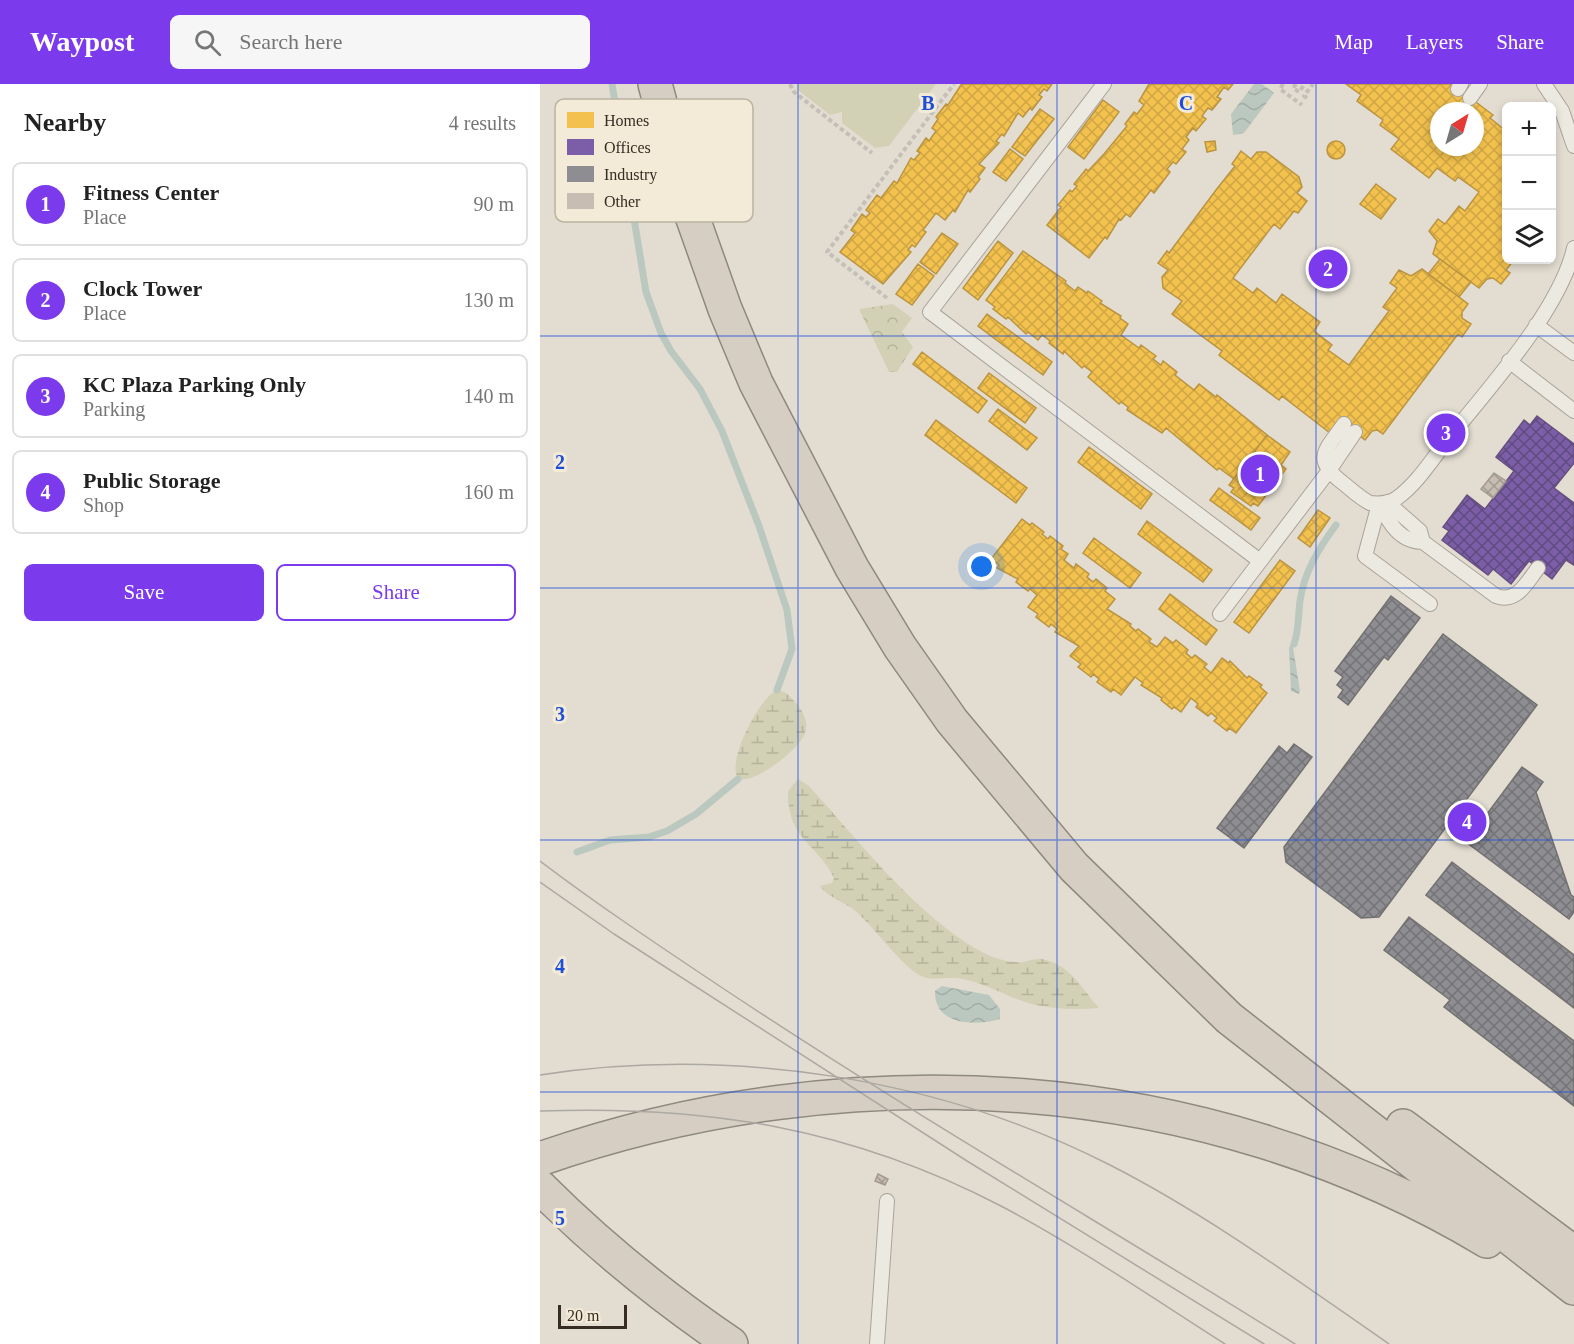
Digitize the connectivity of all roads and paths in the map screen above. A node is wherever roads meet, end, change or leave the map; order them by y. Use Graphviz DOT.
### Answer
graph roads {
  1 [pos="655,84"];
  2 [pos="790,84"];
  3 [pos="954,84"];
  4 [pos="1104,84"];
  5 [pos="1283,84"];
  6 [pos="1296,84"];
  7 [pos="1305,84"];
  8 [pos="1313,84"];
  9 [pos="1480,84"];
  10 [pos="1544,84"];
  11 [pos="1307,98"];
  12 [pos="1470,98"];
  13 [pos="659,99"];
  14 [pos="1302,105"];
  15 [pos="1574,146"];
  16 [pos="872,153"];
  17 [pos="694,222"];
  18 [pos="1573,254"];
  19 [pos="887,298"];
  20 [pos="1536,325"];
  21 [pos="1574,353"];
  22 [pos="1509,361"];
  23 [pos="1574,411"];
  24 [pos="1350,428"];
  25 [pos="1328,472"];
  26 [pos="1383,503"];
  27 [pos="1260,561"];
  28 [pos="1538,568"];
  29 [pos="1430,604"];
  30 [pos="1220,614"];
  31 [pos="1166,954"];
  32 [pos="540,1159"];
  33 [pos="540,1187"];
  34 [pos="887,1202"];
  35 [pos="1574,1253"];
  36 [pos="1574,1288"];
  37 [pos="1574,1298"];
  38 [pos="731,1344"];
  39 [pos="877,1344"];
  1 -- 13 [label="highway"];
  2 -- 16 [label="path"];
  3 -- 19 [label="path"];
  4 -- 27 [label="lane"];
  5 -- 14 [label="path"];
  6 -- 7 [label="path"];
  8 -- 11 [label="path"];
  9 -- 12 [label="lane"];
  10 -- 15 [label="lane"];
  17 -- 31 [label="highway"];
  18 -- 20 [label="lane"];
  20 -- 21 [label="lane"];
  20 -- 22 [label="lane"];
  22 -- 23 [label="lane"];
  22 -- 26 [label="lane"];
  24 -- 25 [label="lane"];
  25 -- 26 [label="lane"];
  25 -- 27 [label="lane"];
  26 -- 28 [label="lane"];
  26 -- 29 [label="lane"];
  27 -- 30 [label="lane"];
  31 -- 35 [label="highway"];
  31 -- 36 [label="highway"];
  32 -- 37 [label="highway"];
  33 -- 38 [label="highway"];
  34 -- 39 [label="lane"];
}
